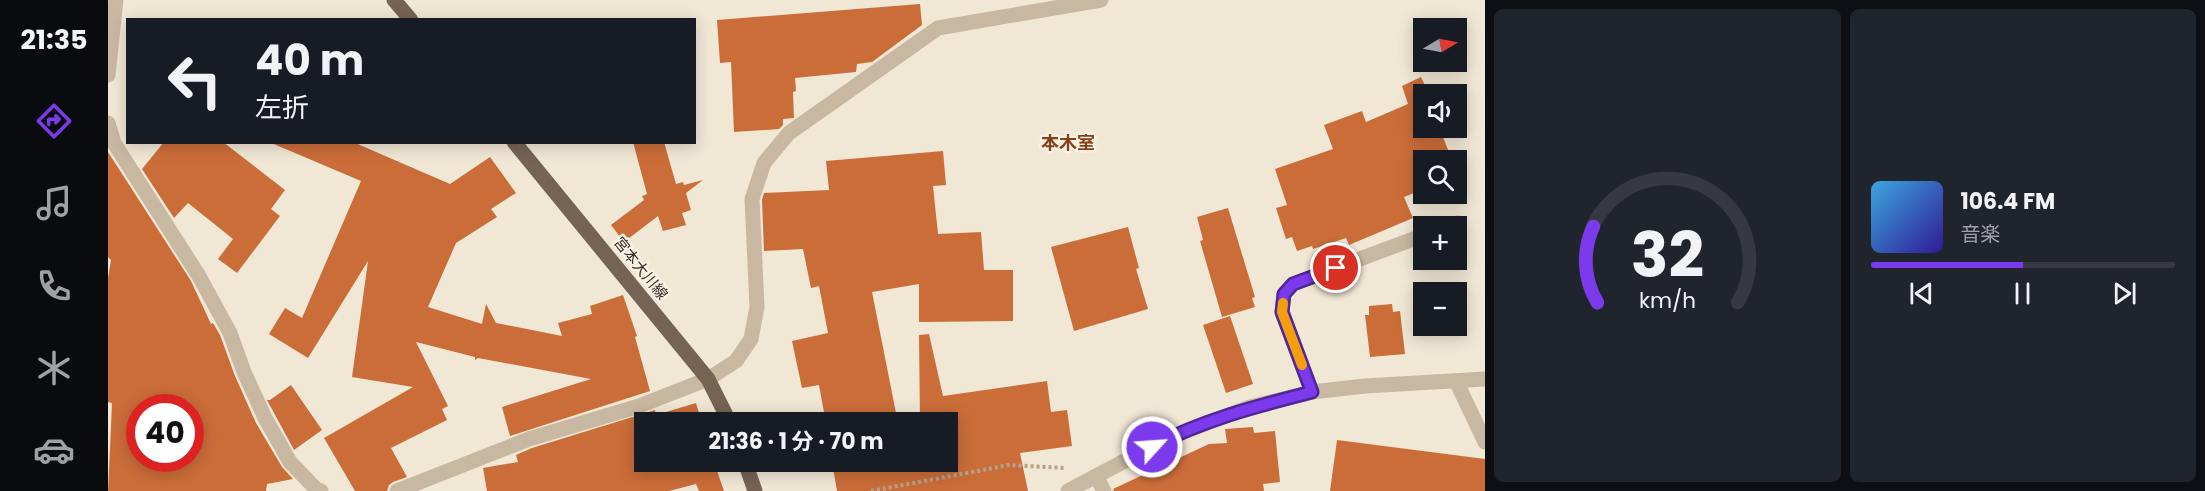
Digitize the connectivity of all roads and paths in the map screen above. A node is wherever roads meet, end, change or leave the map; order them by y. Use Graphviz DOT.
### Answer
graph roads {
  1 [pos="116,0"];
  2 [pos="394,0"];
  3 [pos="1101,0"];
  4 [pos="409,18"];
  5 [pos="108,75"];
  6 [pos="108,123"];
  7 [pos="516,144"];
  8 [pos="1413,240"];
  9 [pos="708,379"];
  10 [pos="1485,379"];
  11 [pos="1456,381"];
  12 [pos="1312,392"];
  13 [pos="724,412"];
  14 [pos="1485,442"];
  15 [pos="748,472"];
  16 [pos="1096,476"];
  17 [pos="321,491"];
  18 [pos="397,491"];
  19 [pos="755,491"];
  20 [pos="871,491"];
  21 [pos="1068,491"];
  22 [pos="1104,491"];
  1 -- 5 [label="street"];
  2 -- 4 [label="main road"];
  3 -- 9 [label="street"];
  6 -- 17 [label="street"];
  7 -- 9 [label="main road, 宮本大川線"];
  8 -- 12 [label="street"];
  9 -- 13 [label="main road, 宮本大川線"];
  9 -- 18 [label="street"];
  10 -- 11 [label="street"];
  11 -- 12 [label="street"];
  11 -- 14 [label="street"];
  12 -- 16 [label="street"];
  15 -- 19 [label="main road"];
  16 -- 20 [label="path"];
  16 -- 21 [label="street"];
  16 -- 22 [label="street"];
}
